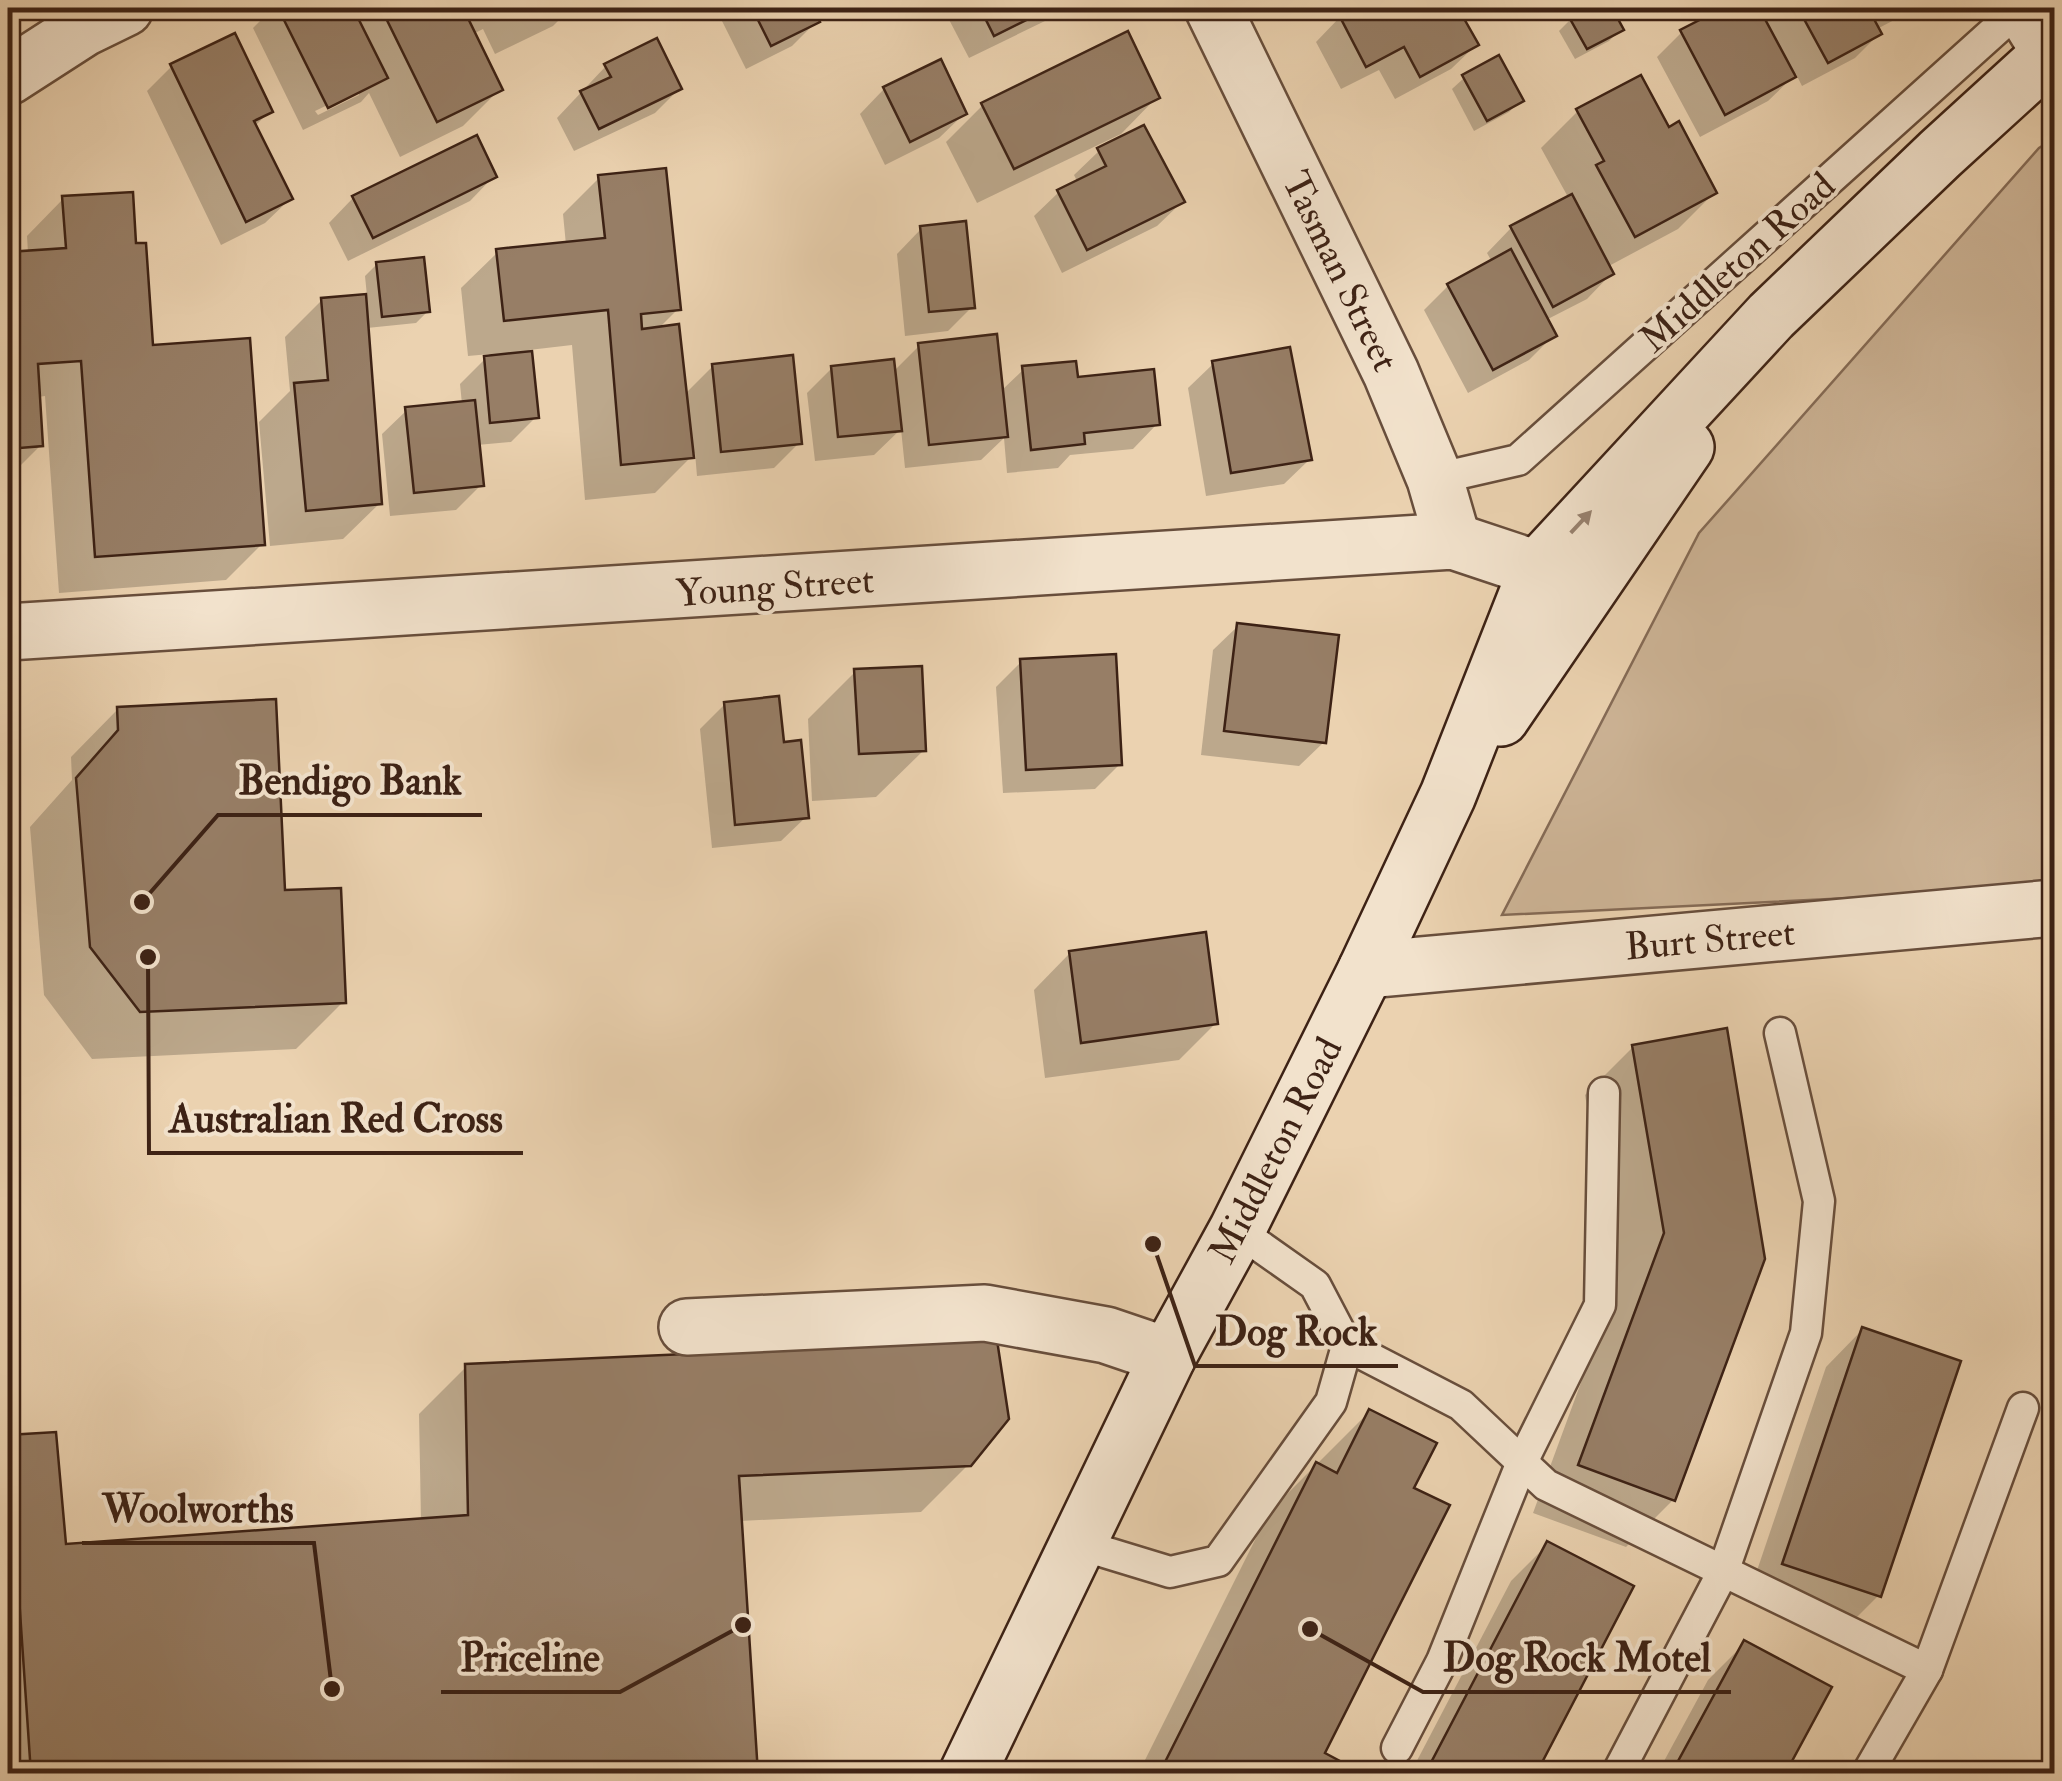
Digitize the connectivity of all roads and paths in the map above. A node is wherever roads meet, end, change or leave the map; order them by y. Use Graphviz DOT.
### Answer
graph roads {
  1 [pos="125,8"];
  2 [pos="1213,8"];
  3 [pos="2037,29"];
  4 [pos="8,77"];
  5 [pos="1771,316"];
  6 [pos="1435,479"];
  7 [pos="1453,542"];
  8 [pos="1537,569"];
  9 [pos="8,632"];
  10 [pos="1448,795"];
  11 [pos="2054,908"];
  12 [pos="1366,970"];
  13 [pos="1780,1033"];
  14 [pos="1604,1092"];
  15 [pos="1238,1230"];
  16 [pos="687,1327"];
  17 [pos="1347,1346"];
  18 [pos="1168,1356"];
  19 [pos="2023,1408"];
  20 [pos="1522,1462"];
  21 [pos="1078,1544"];
  22 [pos="1724,1572"];
  23 [pos="1928,1670"];
  24 [pos="1397,1748"];
  25 [pos="967,1774"];
  26 [pos="1617,1774"];
  27 [pos="1867,1774"];
  1 -- 4 [label="street"];
  2 -- 6 [label="street, Tasman Street"];
  3 -- 5 [label="street, Middleton Road"];
  3 -- 6 [label="lane, Middleton Road"];
  8 -- 5 [label="street, Middleton Road, one-way"];
  5 -- 10 [label="street, Middleton Road"];
  6 -- 7 [label="street, Tasman Street"];
  7 -- 8 [label="street, Young Street"];
  7 -- 9 [label="street, Young Street"];
  8 -- 10 [label="street, Middleton Road"];
  10 -- 12 [label="street, Middleton Road"];
  11 -- 12 [label="street, Burt Street"];
  12 -- 15 [label="street, Middleton Road"];
  13 -- 22 [label="lane"];
  14 -- 20 [label="lane"];
  15 -- 17 [label="lane"];
  15 -- 18 [label="street, Middleton Road"];
  16 -- 18 [label="street"];
  17 -- 20 [label="lane"];
  17 -- 21 [label="lane"];
  18 -- 21 [label="street, Middleton Road"];
  19 -- 23 [label="lane"];
  20 -- 22 [label="lane"];
  20 -- 24 [label="lane"];
  21 -- 25 [label="street, Middleton Road"];
  22 -- 23 [label="lane"];
  22 -- 26 [label="lane"];
  23 -- 27 [label="lane"];
}
